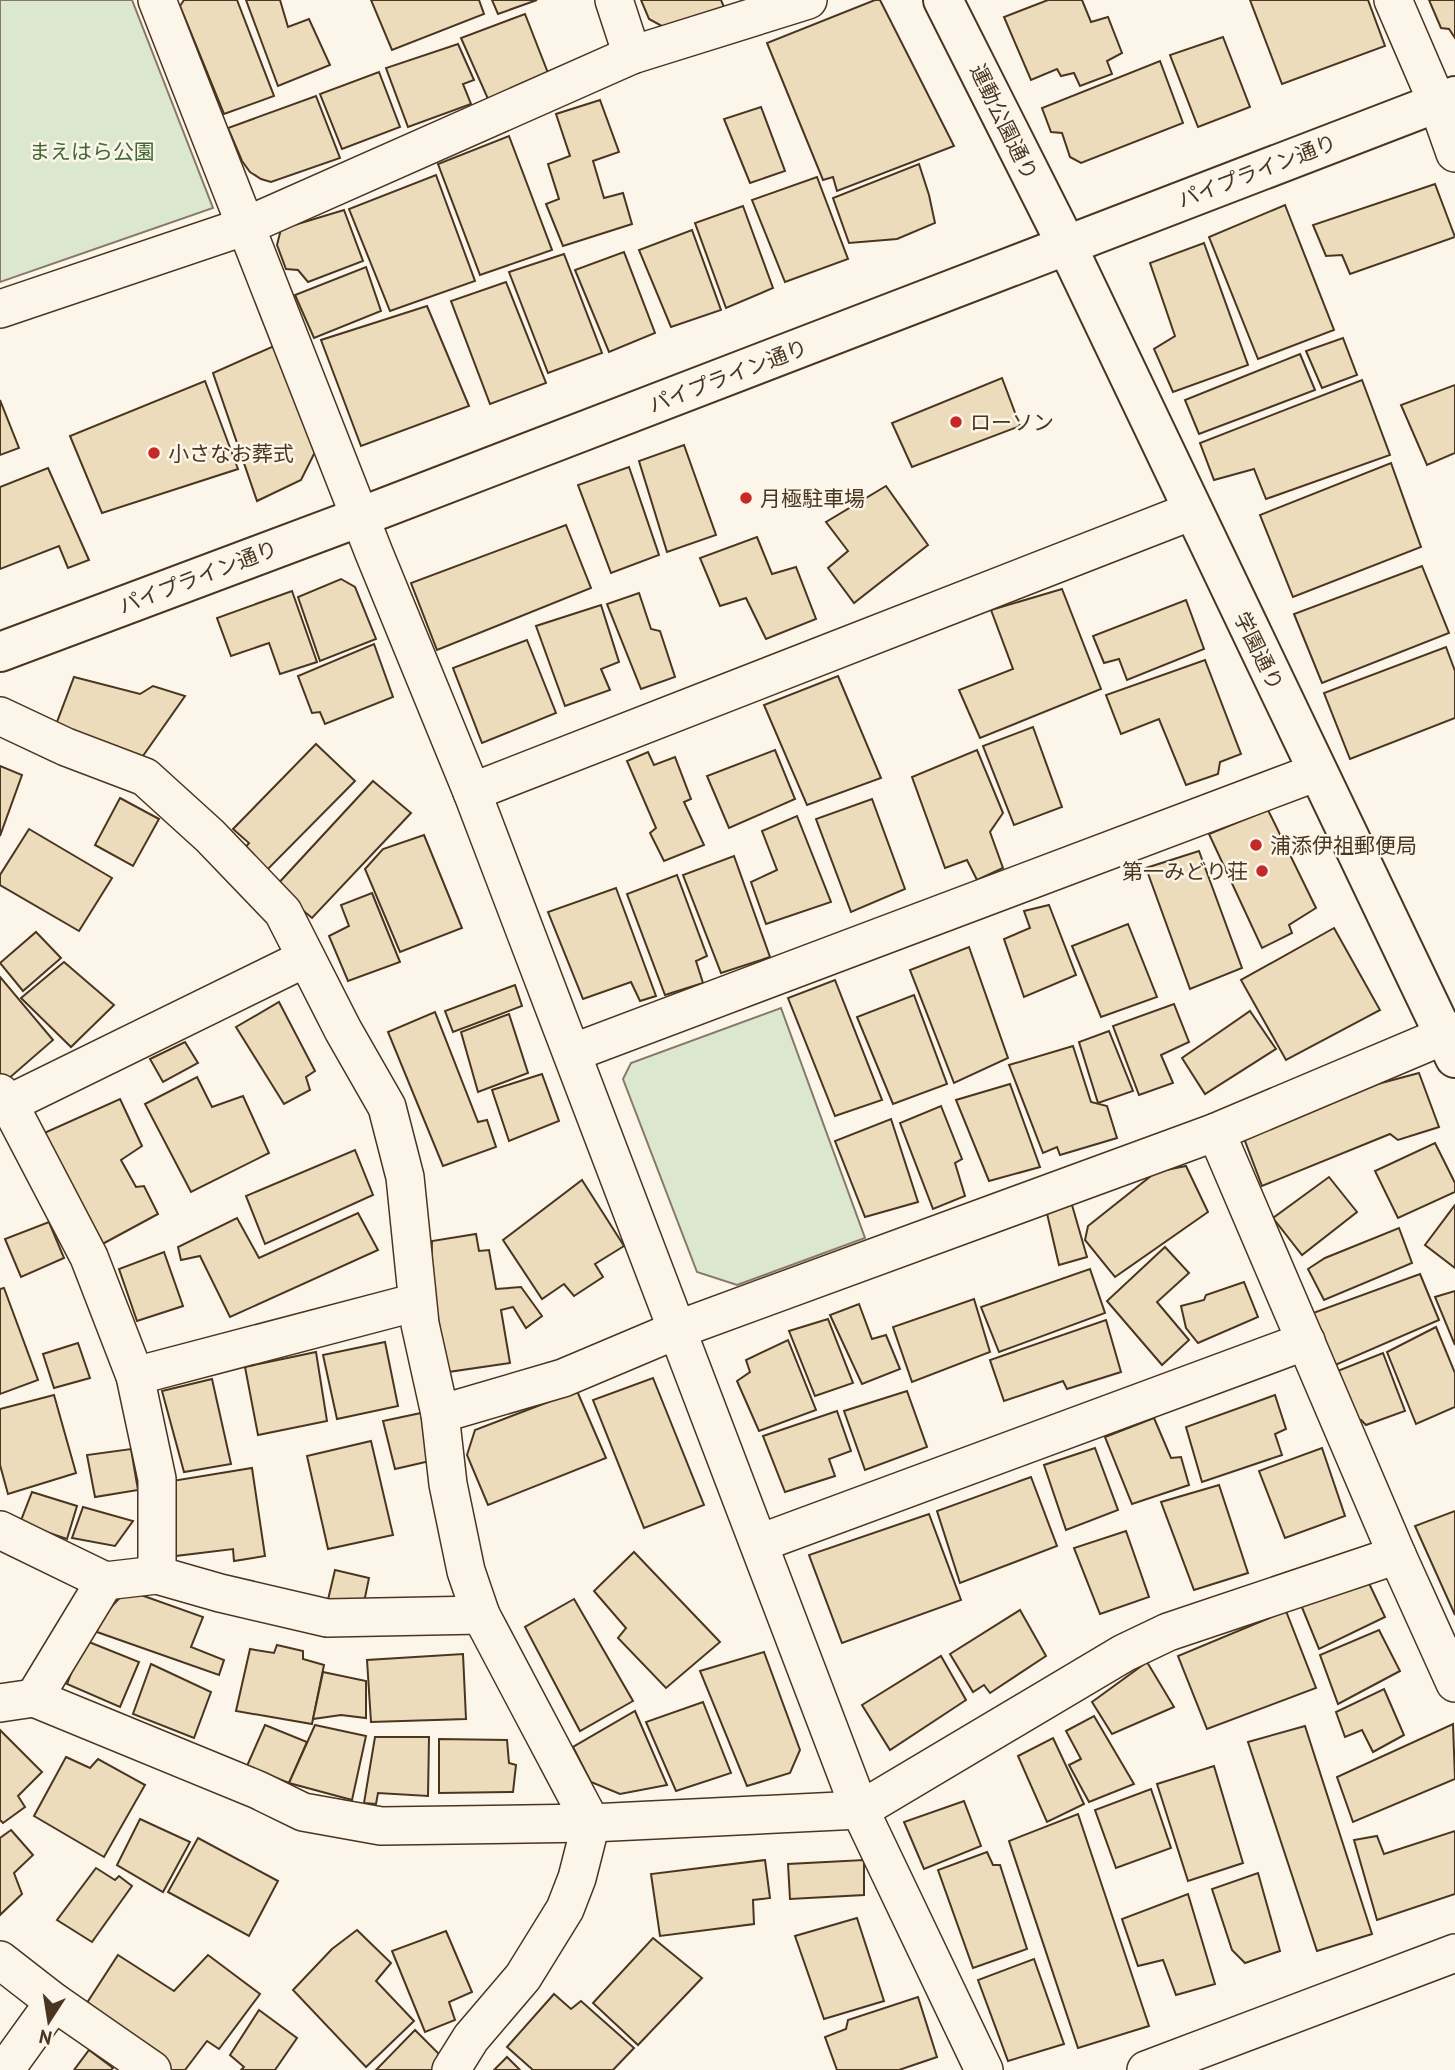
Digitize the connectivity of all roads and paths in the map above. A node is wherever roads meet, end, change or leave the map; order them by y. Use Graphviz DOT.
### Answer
graph roads {
  1 [pos="157,0"];
  2 [pos="614,0"];
  3 [pos="808,0"];
  4 [pos="943,0"];
  5 [pos="1393,0"];
  6 [pos="632,55"];
  7 [pos="1446,99"];
  8 [pos="1455,153"];
  9 [pos="246,226"];
  10 [pos="1066,244"];
  11 [pos="0,309"];
  12 [pos="1192,510"];
  13 [pos="360,517"];
  14 [pos="0,652"];
  15 [pos="0,716"];
  16 [pos="1317,772"];
  17 [pos="472,792"];
  18 [pos="306,958"];
  19 [pos="1451,1042"];
  20 [pos="572,1053"];
  21 [pos="3,1102"];
  22 [pos="1216,1132"];
  23 [pos="417,1302"];
  24 [pos="679,1329"];
  25 [pos="1306,1341"];
  26 [pos="135,1376"];
  27 [pos="440,1414"];
  28 [pos="0,1530"];
  29 [pos="760,1544"];
  30 [pos="1397,1555"];
  31 [pos="157,1575"];
  32 [pos="105,1581"];
  33 [pos="481,1615"];
  34 [pos="1455,1683"];
  35 [pos="17,1700"];
  36 [pos="860,1810"];
  37 [pos="590,1823"];
  38 [pos="1455,1953"];
  39 [pos="0,1959"];
  40 [pos="54,2002"];
  41 [pos="5,2070"];
  42 [pos="152,2070"];
  43 [pos="451,2070"];
  44 [pos="984,2070"];
  45 [pos="1146,2070"];
  1 -- 9 [label="street"];
  2 -- 6 [label="street"];
  3 -- 6 [label="street"];
  4 -- 10 [label="main road, 運動公園通り"];
  5 -- 7 [label="street"];
  6 -- 9 [label="street"];
  7 -- 8 [label="street"];
  7 -- 10 [label="main road, パイプライン通り"];
  9 -- 11 [label="street"];
  9 -- 13 [label="street"];
  10 -- 12 [label="main road, 学園通り"];
  10 -- 13 [label="main road, パイプライン通り"];
  12 -- 16 [label="main road, 学園通り"];
  12 -- 17 [label="street"];
  13 -- 14 [label="main road, パイプライン通り"];
  13 -- 17 [label="street"];
  15 -- 18 [label="street"];
  16 -- 19 [label="main road, 学園通り"];
  16 -- 20 [label="street"];
  17 -- 20 [label="street"];
  18 -- 21 [label="street"];
  18 -- 23 [label="street"];
  19 -- 22 [label="street"];
  20 -- 24 [label="street"];
  21 -- 26 [label="street"];
  22 -- 24 [label="street"];
  22 -- 25 [label="street"];
  23 -- 26 [label="street"];
  23 -- 27 [label="street"];
  24 -- 27 [label="street"];
  24 -- 29 [label="street"];
  25 -- 29 [label="street"];
  25 -- 30 [label="street"];
  26 -- 31 [label="street"];
  27 -- 33 [label="street"];
  28 -- 32 [label="street"];
  29 -- 36 [label="street"];
  30 -- 34 [label="street"];
  30 -- 36 [label="street"];
  31 -- 32 [label="street"];
  31 -- 33 [label="street"];
  32 -- 35 [label="street"];
  33 -- 37 [label="street"];
  35 -- 37 [label="street"];
  36 -- 37 [label="street"];
  36 -- 44 [label="street"];
  37 -- 43 [label="street"];
  38 -- 45 [label="street"];
  39 -- 40 [label="street"];
  40 -- 41 [label="street"];
  40 -- 42 [label="street"];
}
